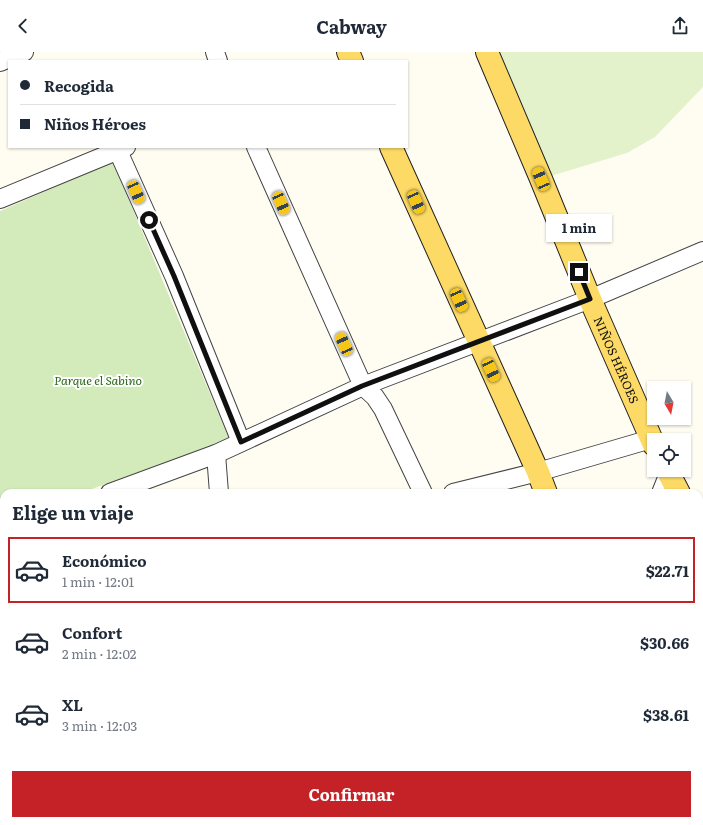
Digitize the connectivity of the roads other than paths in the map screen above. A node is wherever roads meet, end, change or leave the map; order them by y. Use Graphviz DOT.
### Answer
graph roads {
  1 [pos="24,52"];
  2 [pos="487,52"];
  3 [pos="0,62"];
  4 [pos="256,148"];
  5 [pos="391,148"];
  6 [pos="122,149"];
  7 [pos="0,199"];
  8 [pos="703,251"];
  9 [pos="590,299"];
  10 [pos="478,341"];
  11 [pos="362,386"];
  12 [pos="648,433"];
  13 [pos="241,442"];
  14 [pos="647,443"];
  15 [pos="216,454"];
  16 [pos="538,472"];
  17 [pos="666,479"];
  18 [pos="121,489"];
  19 [pos="219,489"];
  20 [pos="421,489"];
  21 [pos="469,489"];
  22 [pos="544,489"];
  23 [pos="675,489"];
  1 -- 3 [label="street"];
  2 -- 9 [label="main road, NIÑOS HÉROES"];
  4 -- 11 [label="street"];
  5 -- 10 [label="main road"];
  6 -- 7 [label="street"];
  6 -- 13 [label="street"];
  8 -- 9 [label="street"];
  9 -- 10 [label="street"];
  9 -- 12 [label="main road, NIÑOS HÉROES"];
  10 -- 11 [label="street"];
  10 -- 16 [label="main road"];
  11 -- 13 [label="street"];
  11 -- 20 [label="street"];
  13 -- 15 [label="street"];
  14 -- 16 [label="street"];
  15 -- 18 [label="street"];
  15 -- 19 [label="street"];
  16 -- 21 [label="street"];
  16 -- 22 [label="main road"];
  17 -- 23 [label="main road"];
}
